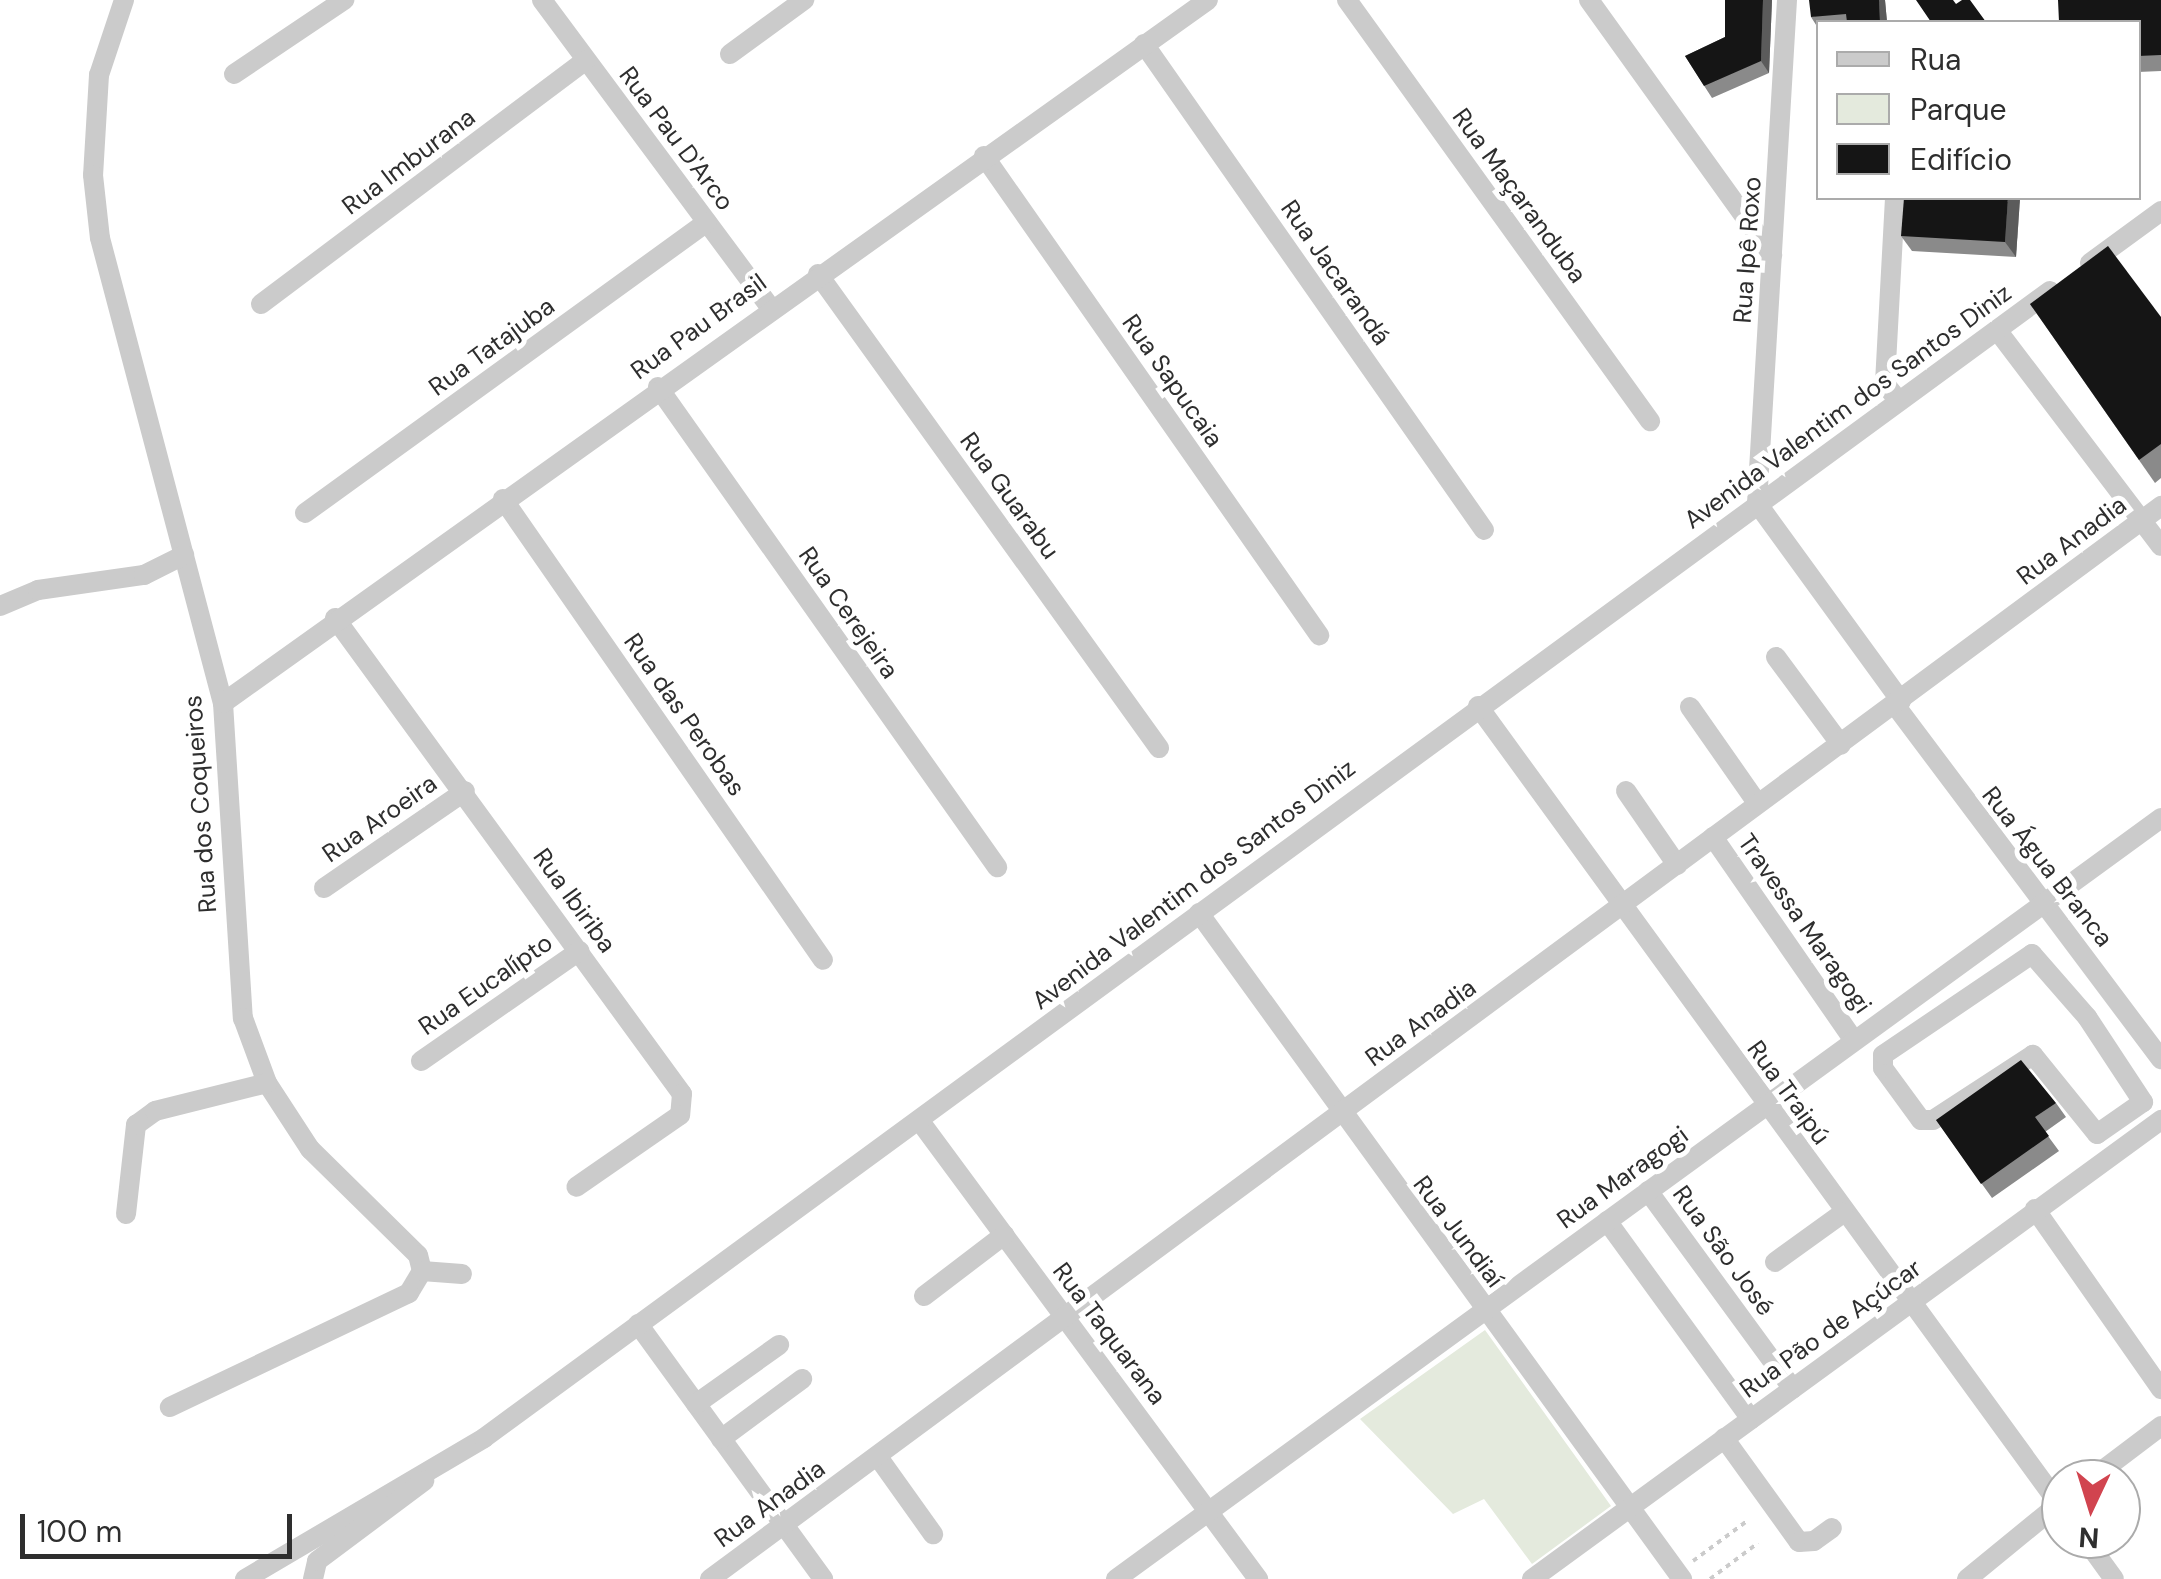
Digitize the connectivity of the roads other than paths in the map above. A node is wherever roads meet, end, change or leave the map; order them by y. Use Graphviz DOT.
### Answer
graph roads {
  1 [pos="124,0"];
  2 [pos="344,0"];
  3 [pos="542,0"];
  4 [pos="804,0"];
  5 [pos="1208,0"];
  6 [pos="1347,0"];
  7 [pos="1588,0"];
  8 [pos="1787,0"];
  9 [pos="1144,44"];
  10 [pos="730,54"];
  11 [pos="586,60"];
  12 [pos="234,74"];
  13 [pos="984,156"];
  14 [pos="1895,200"];
  15 [pos="2161,211"];
  16 [pos="707,222"];
  17 [pos="1774,226"];
  18 [pos="1752,227"];
  19 [pos="1772,255"];
  20 [pos="818,274"];
  21 [pos="261,304"];
  22 [pos="770,307"];
  23 [pos="1998,330"];
  24 [pos="658,387"];
  25 [pos="1897,399"];
  26 [pos="1650,421"];
  27 [pos="503,499"];
  28 [pos="1757,503"];
  29 [pos="2161,506"];
  30 [pos="305,513"];
  31 [pos="2142,520"];
  32 [pos="1484,530"];
  33 [pos="2161,546"];
  34 [pos="184,556"];
  35 [pos="0,606"];
  36 [pos="335,618"];
  37 [pos="1319,634"];
  38 [pos="1776,658"];
  39 [pos="223,702"];
  40 [pos="1898,703"];
  41 [pos="1478,706"];
  42 [pos="1690,707"];
  43 [pos="1841,745"];
  44 [pos="1159,748"];
  45 [pos="465,791"];
  46 [pos="1626,791"];
  47 [pos="1758,804"];
  48 [pos="2161,818"];
  49 [pos="1713,837"];
  50 [pos="1676,865"];
  51 [pos="997,867"];
  52 [pos="324,888"];
  53 [pos="2044,906"];
  54 [pos="1620,909"];
  55 [pos="1199,912"];
  56 [pos="579,951"];
  57 [pos="823,960"];
  58 [pos="2110,990"];
  59 [pos="2081,1010"];
  60 [pos="1854,1038"];
  61 [pos="2161,1060"];
  62 [pos="421,1061"];
  63 [pos="267,1083"];
  64 [pos="1764,1105"];
  65 [pos="1339,1114"];
  66 [pos="919,1120"];
  67 [pos="2161,1120"];
  68 [pos="576,1186"];
  69 [pos="1648,1191"];
  70 [pos="2036,1209"];
  71 [pos="1843,1213"];
  72 [pos="126,1214"];
  73 [pos="1607,1222"];
  74 [pos="1004,1235"];
  75 [pos="1775,1262"];
  76 [pos="422,1271"];
  77 [pos="462,1274"];
  78 [pos="924,1296"];
  79 [pos="1910,1302"];
  80 [pos="1486,1310"];
  81 [pos="1066,1318"];
  82 [pos="638,1324"];
  83 [pos="779,1345"];
  84 [pos="802,1379"];
  85 [pos="1793,1389"];
  86 [pos="2161,1390"];
  87 [pos="696,1404"];
  88 [pos="170,1407"];
  89 [pos="1752,1419"];
  90 [pos="2161,1426"];
  91 [pos="1724,1438"];
  92 [pos="720,1439"];
  93 [pos="878,1457"];
  94 [pos="2117,1459"];
  95 [pos="435,1469"];
  96 [pos="2041,1478"];
  97 [pos="1630,1506"];
  98 [pos="1208,1511"];
  99 [pos="2041,1519"];
  100 [pos="782,1525"];
  101 [pos="1832,1528"];
  102 [pos="932,1534"];
  103 [pos="1679,1576"];
  104 [pos="1123,1577"];
  105 [pos="245,1579"];
  106 [pos="313,1579"];
  107 [pos="710,1579"];
  108 [pos="823,1579"];
  109 [pos="1258,1579"];
  110 [pos="1532,1579"];
  111 [pos="1966,1579"];
  1 -- 34 [label="street, Rua dos Coqueiros"];
  2 -- 12 [label="street"];
  3 -- 11 [label="street, Rua Pau D'Arco"];
  4 -- 10 [label="street"];
  5 -- 9 [label="street, Rua Pau Brasil"];
  6 -- 26 [label="street, Rua Maçaranduba"];
  7 -- 18 [label="street"];
  8 -- 17 [label="street, Rua Ipê Roxo"];
  9 -- 13 [label="street, Rua Pau Brasil"];
  9 -- 32 [label="street, Rua Jacarandá"];
  11 -- 16 [label="street, Rua Pau D'Arco"];
  11 -- 21 [label="street, Rua Imburana"];
  13 -- 20 [label="street, Rua Pau Brasil"];
  13 -- 37 [label="street, Rua Sapucaia"];
  14 -- 25 [label="street"];
  15 -- 23 [label="street, Avenida Valentim dos Santos Diniz"];
  16 -- 22 [label="street, Rua Pau D'Arco"];
  16 -- 30 [label="street, Rua Tatajuba"];
  17 -- 18 [label="street"];
  17 -- 19 [label="street, Rua Ipê Roxo"];
  18 -- 19 [label="street"];
  19 -- 28 [label="street, Rua Ipê Roxo"];
  20 -- 22 [label="street, Rua Pau Brasil"];
  20 -- 44 [label="street, Rua Guarabu"];
  22 -- 24 [label="street, Rua Pau Brasil"];
  23 -- 25 [label="street, Avenida Valentim dos Santos Diniz"];
  23 -- 31 [label="street"];
  24 -- 27 [label="street, Rua Pau Brasil"];
  24 -- 51 [label="street, Rua Cerejeira"];
  25 -- 28 [label="street, Avenida Valentim dos Santos Diniz"];
  27 -- 36 [label="street, Rua Pau Brasil"];
  27 -- 57 [label="street, Rua das Perobas"];
  28 -- 40 [label="street, Rua Água Branca"];
  28 -- 41 [label="street, Avenida Valentim dos Santos Diniz"];
  29 -- 31 [label="street, Rua Anadia"];
  31 -- 33 [label="street"];
  31 -- 40 [label="street, Rua Anadia"];
  34 -- 35 [label="street"];
  34 -- 39 [label="street, Rua dos Coqueiros"];
  36 -- 39 [label="street, Rua Pau Brasil"];
  36 -- 45 [label="street, Rua Ibiriba"];
  38 -- 43 [label="street"];
  39 -- 63 [label="street, Rua dos Coqueiros"];
  40 -- 43 [label="street, Rua Anadia"];
  40 -- 53 [label="street, Rua Água Branca"];
  41 -- 54 [label="street, Rua Traipú"];
  41 -- 55 [label="street, Avenida Valentim dos Santos Diniz"];
  42 -- 47 [label="street"];
  43 -- 47 [label="street, Rua Anadia"];
  45 -- 52 [label="street, Rua Aroeira"];
  45 -- 56 [label="street, Rua Ibiriba"];
  46 -- 50 [label="street"];
  47 -- 49 [label="street, Rua Anadia"];
  48 -- 53 [label="street, Rua Maragogi"];
  49 -- 50 [label="street, Rua Anadia"];
  49 -- 60 [label="street, Travessa Maragogi"];
  50 -- 54 [label="street, Rua Anadia"];
  53 -- 58 [label="street, Rua Água Branca"];
  53 -- 60 [label="street, Rua Maragogi"];
  54 -- 64 [label="street, Rua Traipú"];
  54 -- 65 [label="street, Rua Anadia"];
  55 -- 65 [label="street, Rua Jundiaí"];
  55 -- 66 [label="street, Avenida Valentim dos Santos Diniz"];
  56 -- 62 [label="street, Rua Eucalípto"];
  56 -- 68 [label="street, Rua Ibiriba"];
  58 -- 59 [label="street"];
  58 -- 61 [label="street, Rua Água Branca"];
  59 -- 59 [label="street"];
  60 -- 64 [label="street, Rua Maragogi"];
  63 -- 72 [label="street"];
  63 -- 76 [label="street, Rua dos Coqueiros"];
  64 -- 69 [label="street, Rua Maragogi"];
  64 -- 71 [label="street, Rua Traipú"];
  65 -- 80 [label="street, Rua Jundiaí"];
  65 -- 81 [label="street, Rua Anadia"];
  66 -- 74 [label="street, Rua Taquarana"];
  66 -- 82 [label="street, Avenida Valentim dos Santos Diniz"];
  67 -- 70 [label="street, Rua Pão de Açúcar"];
  69 -- 73 [label="street, Rua Maragogi"];
  69 -- 85 [label="street, Rua São José"];
  70 -- 79 [label="street, Rua Pão de Açúcar"];
  70 -- 86 [label="street"];
  71 -- 75 [label="street"];
  71 -- 79 [label="street, Rua Traipú"];
  73 -- 80 [label="street, Rua Maragogi"];
  73 -- 89 [label="street"];
  74 -- 78 [label="street"];
  74 -- 81 [label="street, Rua Taquarana"];
  76 -- 77 [label="street"];
  76 -- 88 [label="street"];
  79 -- 85 [label="street, Rua Pão de Açúcar"];
  79 -- 96 [label="street, Rua Traipú"];
  80 -- 97 [label="street, Rua Jundiaí"];
  80 -- 98 [label="street, Rua Maragogi"];
  81 -- 93 [label="street, Rua Anadia"];
  81 -- 98 [label="street, Rua Taquarana"];
  82 -- 87 [label="street"];
  82 -- 95 [label="street, Avenida Valentim dos Santos Diniz"];
  83 -- 87 [label="street"];
  84 -- 92 [label="street"];
  85 -- 89 [label="street, Rua Pão de Açúcar"];
  87 -- 92 [label="street"];
  89 -- 91 [label="street, Rua Pão de Açúcar"];
  90 -- 94 [label="street"];
  91 -- 97 [label="street, Rua Pão de Açúcar"];
  91 -- 101 [label="street"];
  92 -- 100 [label="street"];
  93 -- 100 [label="street, Rua Anadia"];
  93 -- 102 [label="street"];
  95 -- 105 [label="street, Avenida Valentim dos Santos Diniz"];
  95 -- 106 [label="street"];
  97 -- 103 [label="street, Rua Jundiaí"];
  97 -- 110 [label="street, Rua Pão de Açúcar"];
  98 -- 104 [label="street, Rua Maragogi"];
  98 -- 109 [label="street, Rua Taquarana"];
  99 -- 111 [label="street"];
  100 -- 107 [label="street, Rua Anadia"];
  100 -- 108 [label="street"];
}
